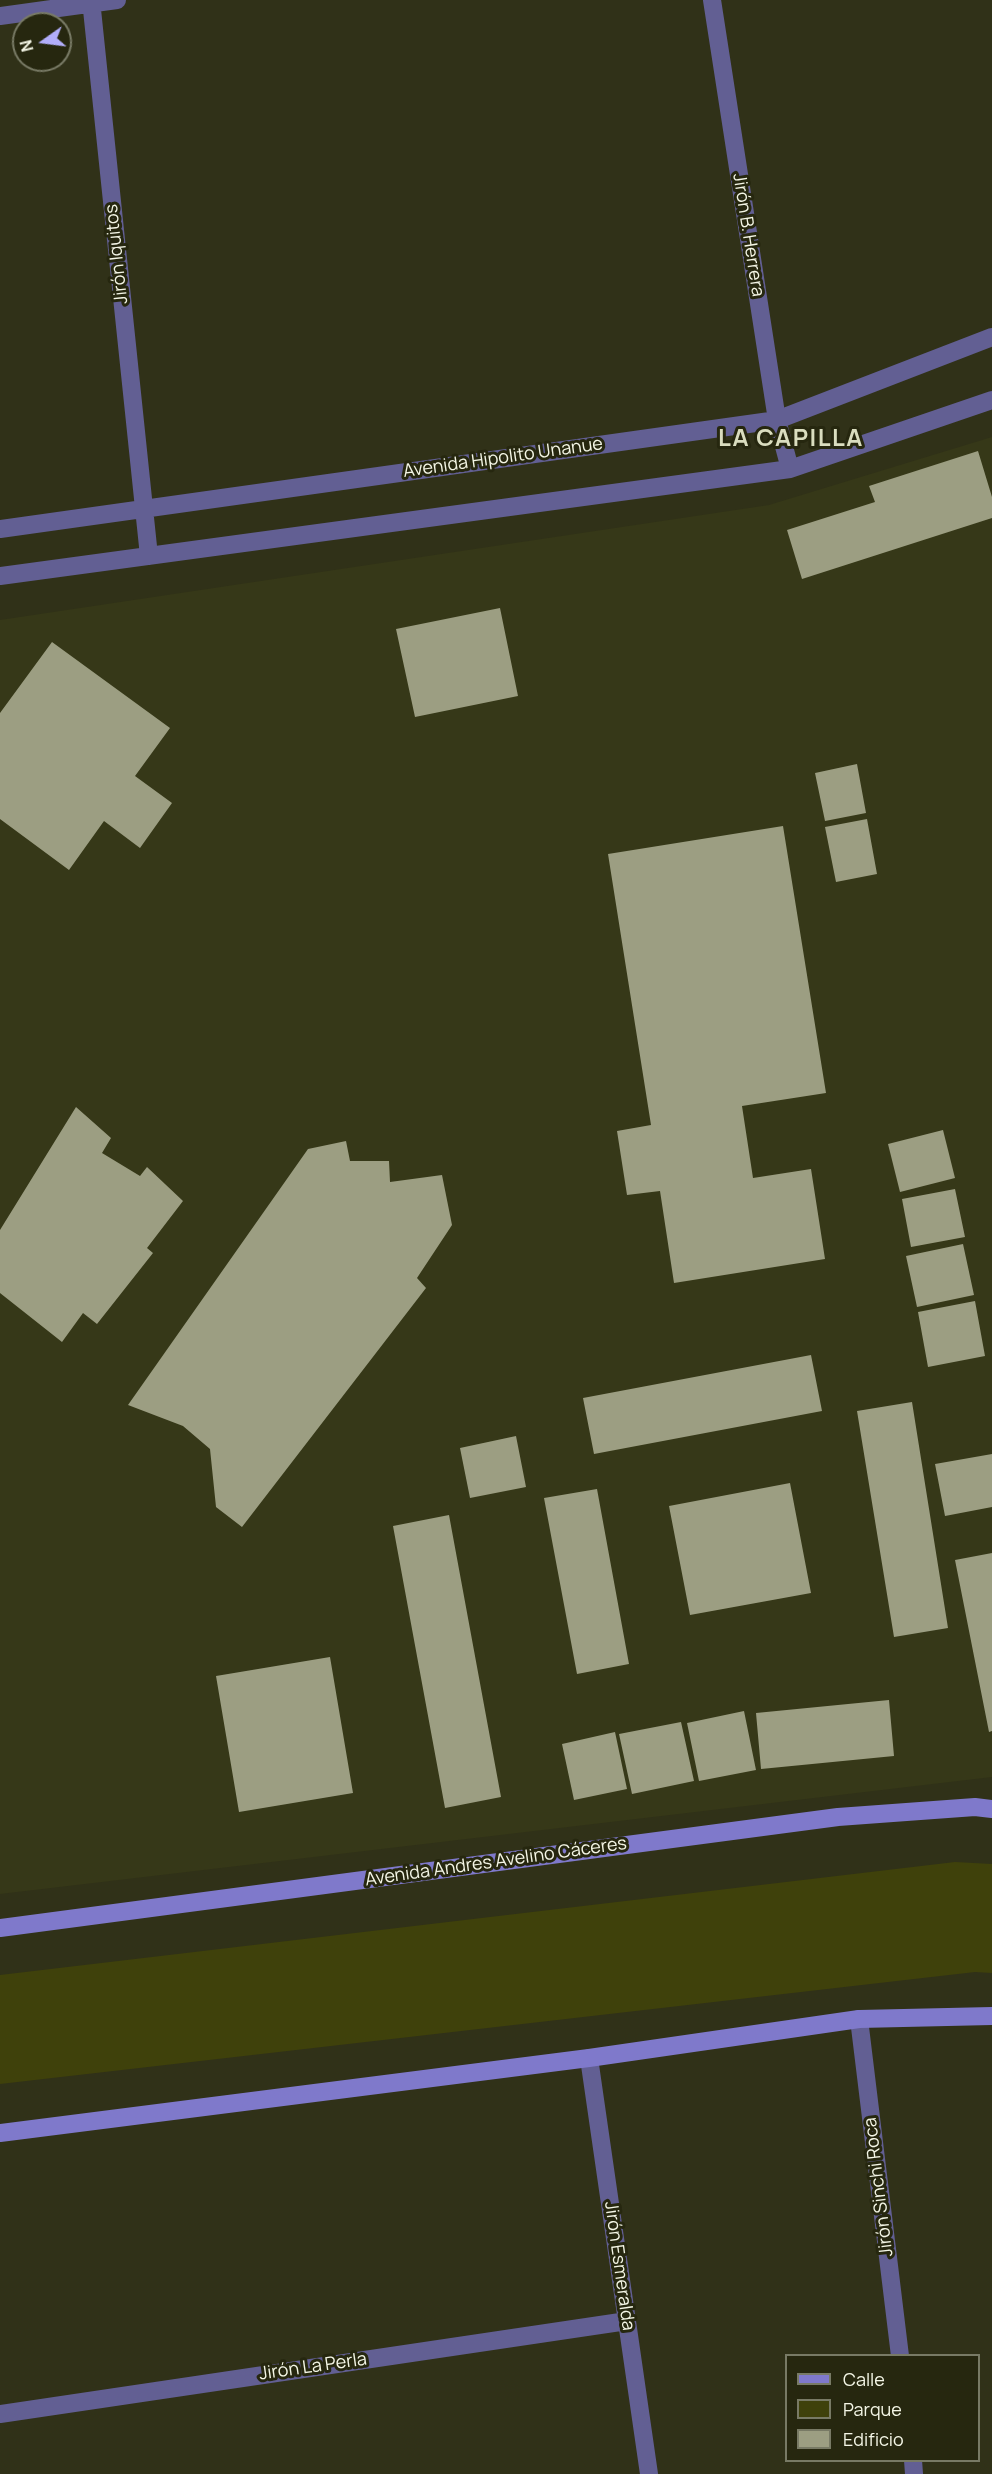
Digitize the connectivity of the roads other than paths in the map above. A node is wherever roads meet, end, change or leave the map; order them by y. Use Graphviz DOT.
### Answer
graph roads {
  1 [pos="117,0"];
  2 [pos="712,0"];
  3 [pos="92,2"];
  4 [pos="0,16"];
  5 [pos="992,337"];
  6 [pos="992,400"];
  7 [pos="777,420"];
  8 [pos="790,469"];
  9 [pos="143,508"];
  10 [pos="0,529"];
  11 [pos="149,556"];
  12 [pos="0,576"];
  13 [pos="992,1809"];
  14 [pos="0,1928"];
  15 [pos="992,2016"];
  16 [pos="859,2019"];
  17 [pos="589,2058"];
  18 [pos="0,2133"];
  19 [pos="627,2321"];
  20 [pos="900,2354"];
  21 [pos="0,2414"];
  22 [pos="648,2474"];
  1 -- 3 [label="street"];
  2 -- 7 [label="street, Jirón B. Herrera"];
  3 -- 4 [label="street"];
  3 -- 9 [label="street, Jirón Iquitos"];
  5 -- 7 [label="street, Avenida Hipolito Unanue"];
  6 -- 8 [label="street"];
  7 -- 8 [label="street, Jirón B. Herrera"];
  7 -- 9 [label="street, Avenida Hipolito Unanue"];
  8 -- 11 [label="street"];
  9 -- 10 [label="street, Avenida Hipolito Unanue"];
  9 -- 11 [label="street, Jirón Iquitos"];
  11 -- 12 [label="street"];
  13 -- 14 [label="main road, Avenida Andres Avelino Cáceres"];
  15 -- 16 [label="main road"];
  16 -- 17 [label="main road"];
  16 -- 20 [label="street, Jirón Sinchi Roca"];
  17 -- 18 [label="main road"];
  17 -- 19 [label="street, Jirón Esmeralda"];
  19 -- 21 [label="street, Jirón La Perla"];
  19 -- 22 [label="street, Jirón Esmeralda"];
}
